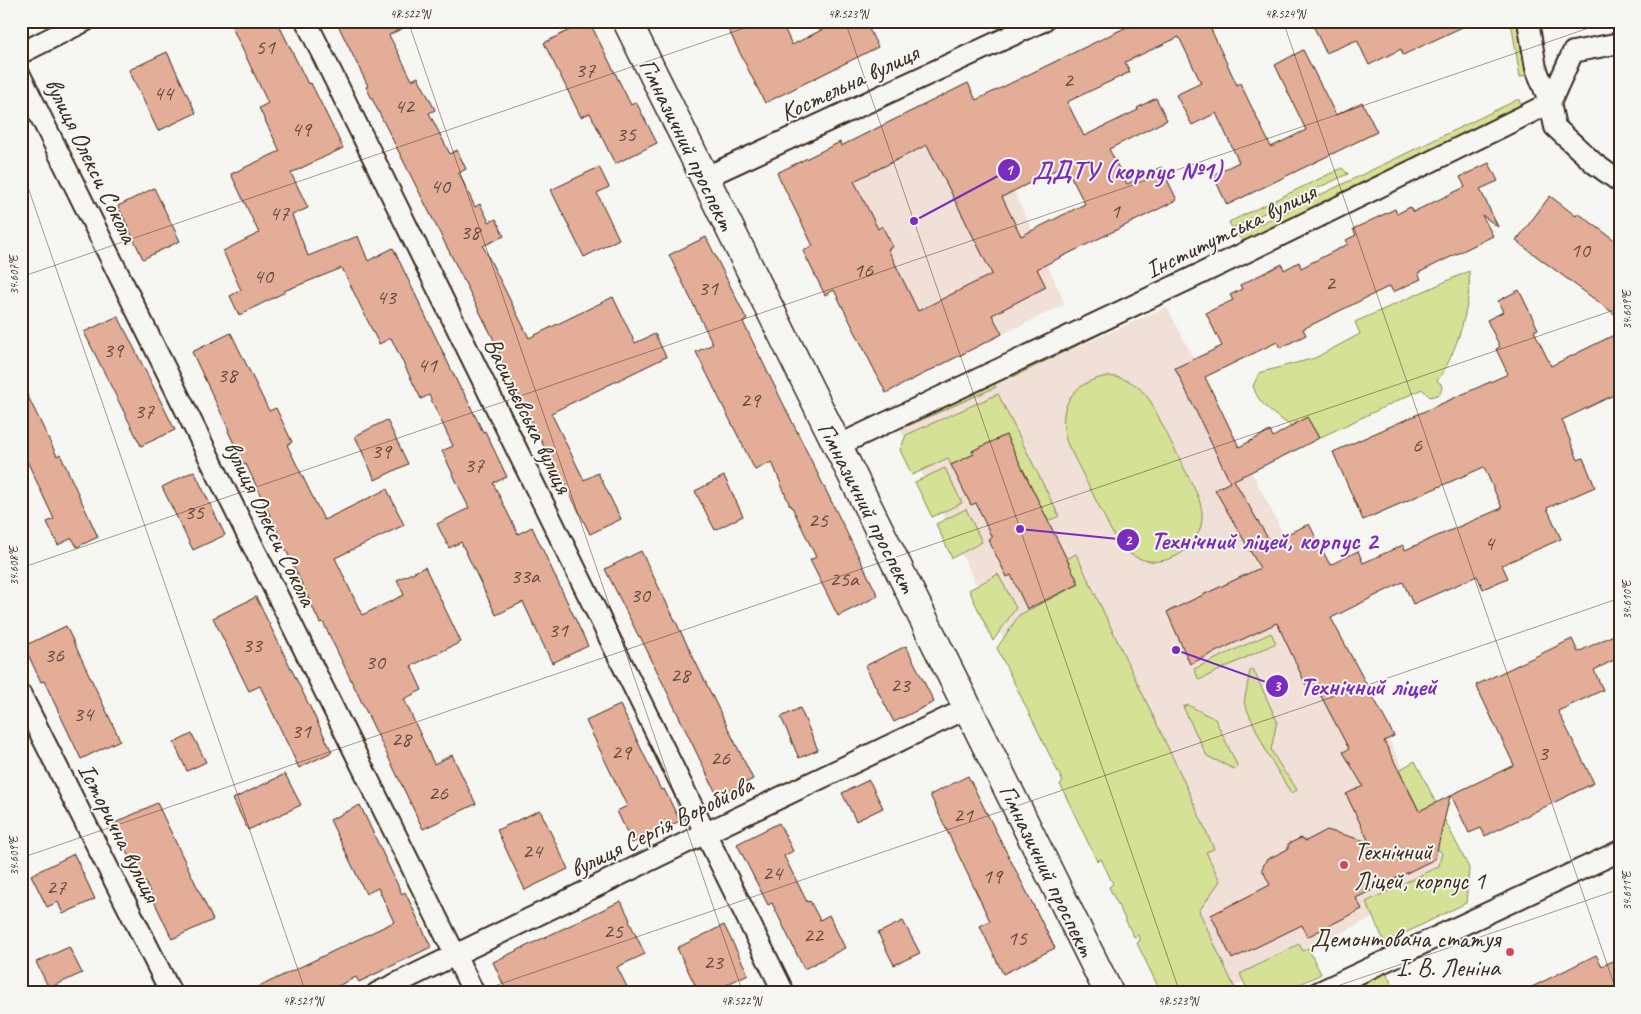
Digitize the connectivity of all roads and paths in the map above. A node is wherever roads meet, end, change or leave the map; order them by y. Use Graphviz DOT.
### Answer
graph roads {
  1 [pos="85,21"];
  2 [pos="306,21"];
  3 [pos="627,21"];
  4 [pos="1043,21"];
  5 [pos="1528,21"];
  6 [pos="1620,43"];
  7 [pos="21,53"];
  8 [pos="21,77"];
  9 [pos="1550,103"];
  10 [pos="704,178"];
  11 [pos="1620,182"];
  12 [pos="837,446"];
  13 [pos="21,695"];
  14 [pos="968,708"];
  15 [pos="706,833"];
  16 [pos="1620,851"];
  17 [pos="454,954"];
  18 [pos="171,993"];
  19 [pos="377,993"];
  20 [pos="474,993"];
  21 [pos="784,993"];
  22 [pos="1109,993"];
  23 [pos="1317,993"];
  1 -- 7 [label="street"];
  2 -- 15 [label="street, Васильєвська вулиця"];
  3 -- 10 [label="main road, Гімназичний проспект"];
  4 -- 10 [label="street, Костельна вулиця"];
  5 -- 9 [label="street"];
  6 -- 9 [label="street"];
  8 -- 17 [label="street, вулиця Олекси Сокола"];
  9 -- 11 [label="street"];
  9 -- 12 [label="street, Інститутська вулиця"];
  10 -- 12 [label="main road, Гімназичний проспект"];
  12 -- 14 [label="main road, Гімназичний проспект"];
  13 -- 18 [label="street, Історична вулиця"];
  14 -- 15 [label="street, вулиця Сергія Воробйова"];
  14 -- 22 [label="main road, Гімназичний проспект"];
  15 -- 17 [label="street, вулиця Сергія Воробйова"];
  15 -- 21 [label="street, Васильєвська вулиця"];
  16 -- 23 [label="street"];
  17 -- 19 [label="street, вулиця Сергія Воробйова"];
  17 -- 20 [label="street, вулиця Олекси Сокола"];
}
